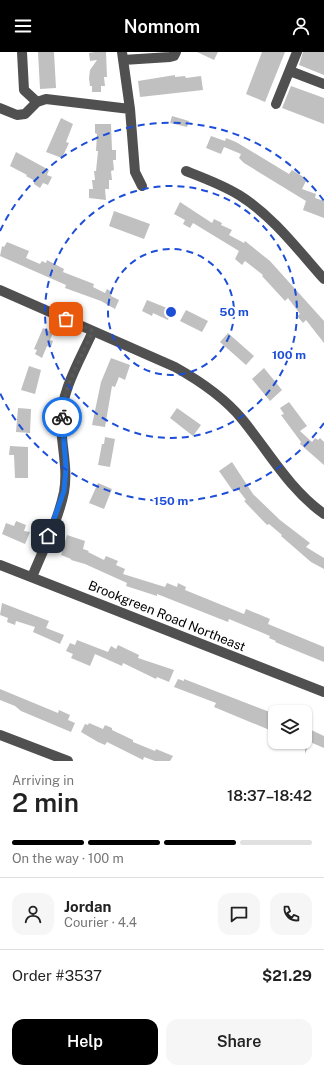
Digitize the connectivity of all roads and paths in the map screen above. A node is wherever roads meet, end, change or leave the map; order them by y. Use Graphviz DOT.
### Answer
graph roads {
  1 [pos="22,52"];
  2 [pos="176,52"];
  3 [pos="297,52"];
  4 [pos="122,56"];
  5 [pos="290,71"];
  6 [pos="324,84"];
  7 [pos="37,102"];
  8 [pos="276,104"];
  9 [pos="0,108"];
  10 [pos="130,108"];
  11 [pos="186,171"];
  12 [pos="142,186"];
  13 [pos="322,272"];
  14 [pos="0,290"];
  15 [pos="93,331"];
  16 [pos="324,514"];
  17 [pos="0,565"];
  18 [pos="32,577"];
  19 [pos="324,692"];
  20 [pos="0,735"];
  21 [pos="68,761"];
  1 -- 7 [label="street"];
  2 -- 4 [label="street"];
  3 -- 5 [label="street"];
  4 -- 10 [label="street"];
  5 -- 6 [label="street"];
  5 -- 8 [label="street"];
  7 -- 9 [label="street"];
  7 -- 10 [label="street"];
  10 -- 12 [label="street"];
  11 -- 13 [label="street"];
  14 -- 15 [label="street"];
  15 -- 16 [label="street"];
  15 -- 18 [label="street"];
  17 -- 18 [label="street, Brookgreen Road Northeast"];
  18 -- 19 [label="street, Brookgreen Road Northeast"];
  20 -- 21 [label="street"];
}
